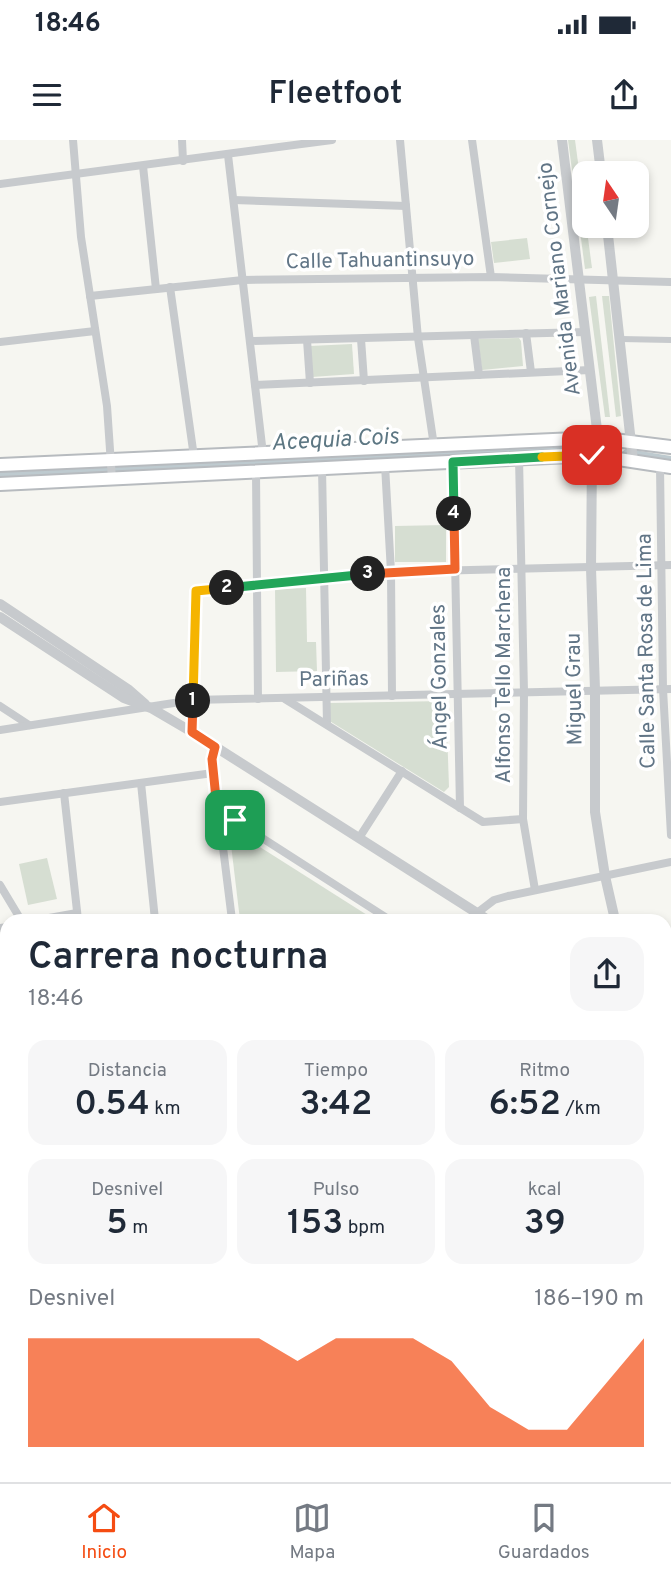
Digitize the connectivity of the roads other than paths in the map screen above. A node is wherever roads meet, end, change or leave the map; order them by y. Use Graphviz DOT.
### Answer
graph roads {
  1 [pos="73,140"];
  2 [pos="181,140"];
  3 [pos="332,140"];
  4 [pos="400,140"];
  5 [pos="472,140"];
  6 [pos="562,140"];
  7 [pos="597,140"];
  8 [pos="289,143"];
  9 [pos="228,155"];
  10 [pos="183,161"];
  11 [pos="600,161"];
  12 [pos="143,166"];
  13 [pos="76,175"];
  14 [pos="0,184"];
  15 [pos="233,200"];
  16 [pos="406,206"];
  17 [pos="608,238"];
  18 [pos="491,277"];
  19 [pos="412,278"];
  20 [pos="243,280"];
  21 [pos="580,281"];
  22 [pos="614,282"];
  23 [pos="671,282"];
  24 [pos="170,287"];
  25 [pos="156,289"];
  26 [pos="90,296"];
  27 [pos="95,331"];
  28 [pos="586,332"];
  29 [pos="526,333"];
  30 [pos="474,335"];
  31 [pos="418,338"];
  32 [pos="361,339"];
  33 [pos="621,339"];
  34 [pos="307,340"];
  35 [pos="671,340"];
  36 [pos="250,341"];
  37 [pos="0,342"];
  38 [pos="590,370"];
  39 [pos="531,372"];
  40 [pos="479,375"];
  41 [pos="424,379"];
  42 [pos="364,381"];
  43 [pos="310,383"];
  44 [pos="255,385"];
  45 [pos="598,438"];
  46 [pos="632,442"];
  47 [pos="433,446"];
  48 [pos="671,447"];
  49 [pos="263,454"];
  50 [pos="592,455"];
  51 [pos="194,457"];
  52 [pos="519,458"];
  53 [pos="633,460"];
  54 [pos="111,462"];
  55 [pos="453,462"];
  56 [pos="0,465"];
  57 [pos="385,465"];
  58 [pos="666,467"];
  59 [pos="322,468"];
  60 [pos="256,472"];
  61 [pos="112,478"];
  62 [pos="0,484"];
  63 [pos="666,565"];
  64 [pos="521,568"];
  65 [pos="591,568"];
  66 [pos="455,569"];
  67 [pos="391,572"];
  68 [pos="324,578"];
  69 [pos="258,585"];
  70 [pos="0,604"];
  71 [pos="0,617"];
  72 [pos="667,689"];
  73 [pos="596,690"];
  74 [pos="524,692"];
  75 [pos="457,695"];
  76 [pos="392,696"];
  77 [pos="327,697"];
  78 [pos="258,699"];
  79 [pos="285,699"];
  80 [pos="193,700"];
  81 [pos="0,706"];
  82 [pos="151,708"];
  83 [pos="327,724"];
  84 [pos="29,725"];
  85 [pos="0,730"];
  86 [pos="192,732"];
  87 [pos="215,747"];
  88 [pos="402,771"];
  89 [pos="213,773"];
  90 [pos="141,783"];
  91 [pos="64,793"];
  92 [pos="0,802"];
  93 [pos="217,808"];
  94 [pos="460,808"];
  95 [pos="523,819"];
  96 [pos="671,835"];
  97 [pos="359,838"];
  98 [pos="671,862"];
  99 [pos="605,876"];
  100 [pos="0,885"];
  101 [pos="535,890"];
  102 [pos="477,913"];
  103 [pos="17,914"];
  104 [pos="78,914"];
  105 [pos="154,914"];
  106 [pos="231,914"];
  107 [pos="381,914"];
  108 [pos="614,914"];
  1 -- 13 [label="street"];
  2 -- 10 [label="street"];
  3 -- 8 [label="street"];
  4 -- 16 [label="street"];
  5 -- 18 [label="street"];
  6 -- 21 [label="street, Avenida Mariano Cornejo"];
  7 -- 11 [label="street"];
  8 -- 9 [label="street"];
  9 -- 10 [label="street"];
  9 -- 15 [label="street"];
  10 -- 12 [label="street"];
  12 -- 13 [label="street"];
  12 -- 25 [label="street"];
  13 -- 14 [label="street"];
  13 -- 26 [label="street"];
  15 -- 16 [label="street"];
  15 -- 20 [label="street"];
  16 -- 19 [label="street"];
  17 -- 22 [label="street"];
  18 -- 19 [label="street, Calle Tahuantinsuyo"];
  18 -- 21 [label="street, Calle Tahuantinsuyo"];
  19 -- 20 [label="street, Calle Tahuantinsuyo"];
  19 -- 31 [label="street"];
  20 -- 24 [label="street, Calle Tahuantinsuyo"];
  20 -- 36 [label="street"];
  21 -- 22 [label="street, Calle Tahuantinsuyo"];
  21 -- 28 [label="street, Avenida Mariano Cornejo"];
  22 -- 23 [label="street, Calle Tahuantinsuyo"];
  22 -- 33 [label="street"];
  24 -- 25 [label="street, Calle Tahuantinsuyo"];
  24 -- 51 [label="street"];
  25 -- 26 [label="street, Calle Tahuantinsuyo"];
  26 -- 27 [label="street"];
  27 -- 37 [label="street"];
  27 -- 54 [label="street"];
  28 -- 29 [label="street"];
  28 -- 38 [label="street, Avenida Mariano Cornejo"];
  29 -- 30 [label="street"];
  29 -- 39 [label="street"];
  30 -- 31 [label="street"];
  30 -- 40 [label="street"];
  31 -- 32 [label="street"];
  31 -- 41 [label="street"];
  32 -- 34 [label="street"];
  32 -- 42 [label="street"];
  33 -- 35 [label="street"];
  33 -- 46 [label="street"];
  34 -- 36 [label="street"];
  34 -- 43 [label="street"];
  36 -- 44 [label="street"];
  38 -- 39 [label="street"];
  38 -- 45 [label="street, Avenida Mariano Cornejo"];
  39 -- 40 [label="street"];
  40 -- 41 [label="street"];
  41 -- 42 [label="street"];
  41 -- 47 [label="street"];
  42 -- 43 [label="street"];
  43 -- 44 [label="street"];
  44 -- 49 [label="street"];
  45 -- 46 [label="main road"];
  45 -- 47 [label="main road"];
  45 -- 50 [label="street, Avenida Mariano Cornejo"];
  46 -- 48 [label="main road"];
  46 -- 53 [label="street"];
  47 -- 49 [label="main road"];
  49 -- 51 [label="main road"];
  50 -- 52 [label="main road"];
  50 -- 53 [label="main road"];
  50 -- 65 [label="street, Miguel Grau"];
  51 -- 54 [label="main road"];
  52 -- 55 [label="main road"];
  52 -- 64 [label="street, Alfonso Tello Marchena"];
  53 -- 58 [label="main road"];
  54 -- 56 [label="main road"];
  54 -- 61 [label="street"];
  55 -- 57 [label="main road"];
  55 -- 66 [label="street, Ángel Gonzales"];
  57 -- 59 [label="main road"];
  57 -- 67 [label="street"];
  58 -- 63 [label="street, Calle Santa Rosa de Lima"];
  59 -- 60 [label="main road"];
  59 -- 68 [label="street"];
  60 -- 61 [label="main road"];
  60 -- 69 [label="street"];
  61 -- 62 [label="main road"];
  63 -- 65 [label="street"];
  63 -- 72 [label="street, Calle Santa Rosa de Lima"];
  64 -- 65 [label="street"];
  64 -- 66 [label="street"];
  64 -- 74 [label="street, Alfonso Tello Marchena"];
  65 -- 73 [label="street, Miguel Grau"];
  66 -- 67 [label="street"];
  66 -- 75 [label="street, Ángel Gonzales"];
  67 -- 68 [label="street"];
  67 -- 76 [label="street"];
  68 -- 69 [label="street"];
  68 -- 77 [label="street"];
  69 -- 78 [label="street"];
  69 -- 80 [label="street"];
  70 -- 82 [label="street"];
  71 -- 82 [label="street"];
  72 -- 73 [label="street, Pariñas"];
  72 -- 96 [label="street, Calle Santa Rosa de Lima"];
  73 -- 74 [label="street, Pariñas"];
  73 -- 99 [label="street, Miguel Grau"];
  74 -- 75 [label="street, Pariñas"];
  74 -- 95 [label="street, Alfonso Tello Marchena"];
  75 -- 76 [label="street, Pariñas"];
  75 -- 94 [label="street, Ángel Gonzales"];
  76 -- 77 [label="street, Pariñas"];
  77 -- 79 [label="street, Pariñas"];
  77 -- 83 [label="street"];
  78 -- 79 [label="street, Pariñas"];
  78 -- 80 [label="street, Pariñas"];
  79 -- 83 [label="street"];
  80 -- 82 [label="street, Pariñas"];
  80 -- 86 [label="street"];
  81 -- 84 [label="street"];
  82 -- 84 [label="street, Pariñas"];
  82 -- 86 [label="street"];
  83 -- 88 [label="street"];
  84 -- 85 [label="street, Pariñas"];
  86 -- 87 [label="street"];
  87 -- 89 [label="street"];
  87 -- 97 [label="street"];
  88 -- 94 [label="street"];
  88 -- 97 [label="street"];
  89 -- 90 [label="street"];
  89 -- 93 [label="street"];
  90 -- 91 [label="street"];
  90 -- 105 [label="street"];
  91 -- 92 [label="street"];
  91 -- 104 [label="street"];
  93 -- 106 [label="street"];
  93 -- 107 [label="street"];
  94 -- 95 [label="street"];
  95 -- 101 [label="street, Alfonso Tello Marchena"];
  97 -- 102 [label="street"];
  98 -- 99 [label="street"];
  99 -- 101 [label="street"];
  99 -- 108 [label="street, Miguel Grau"];
  100 -- 103 [label="street"];
  101 -- 102 [label="street"];
}
